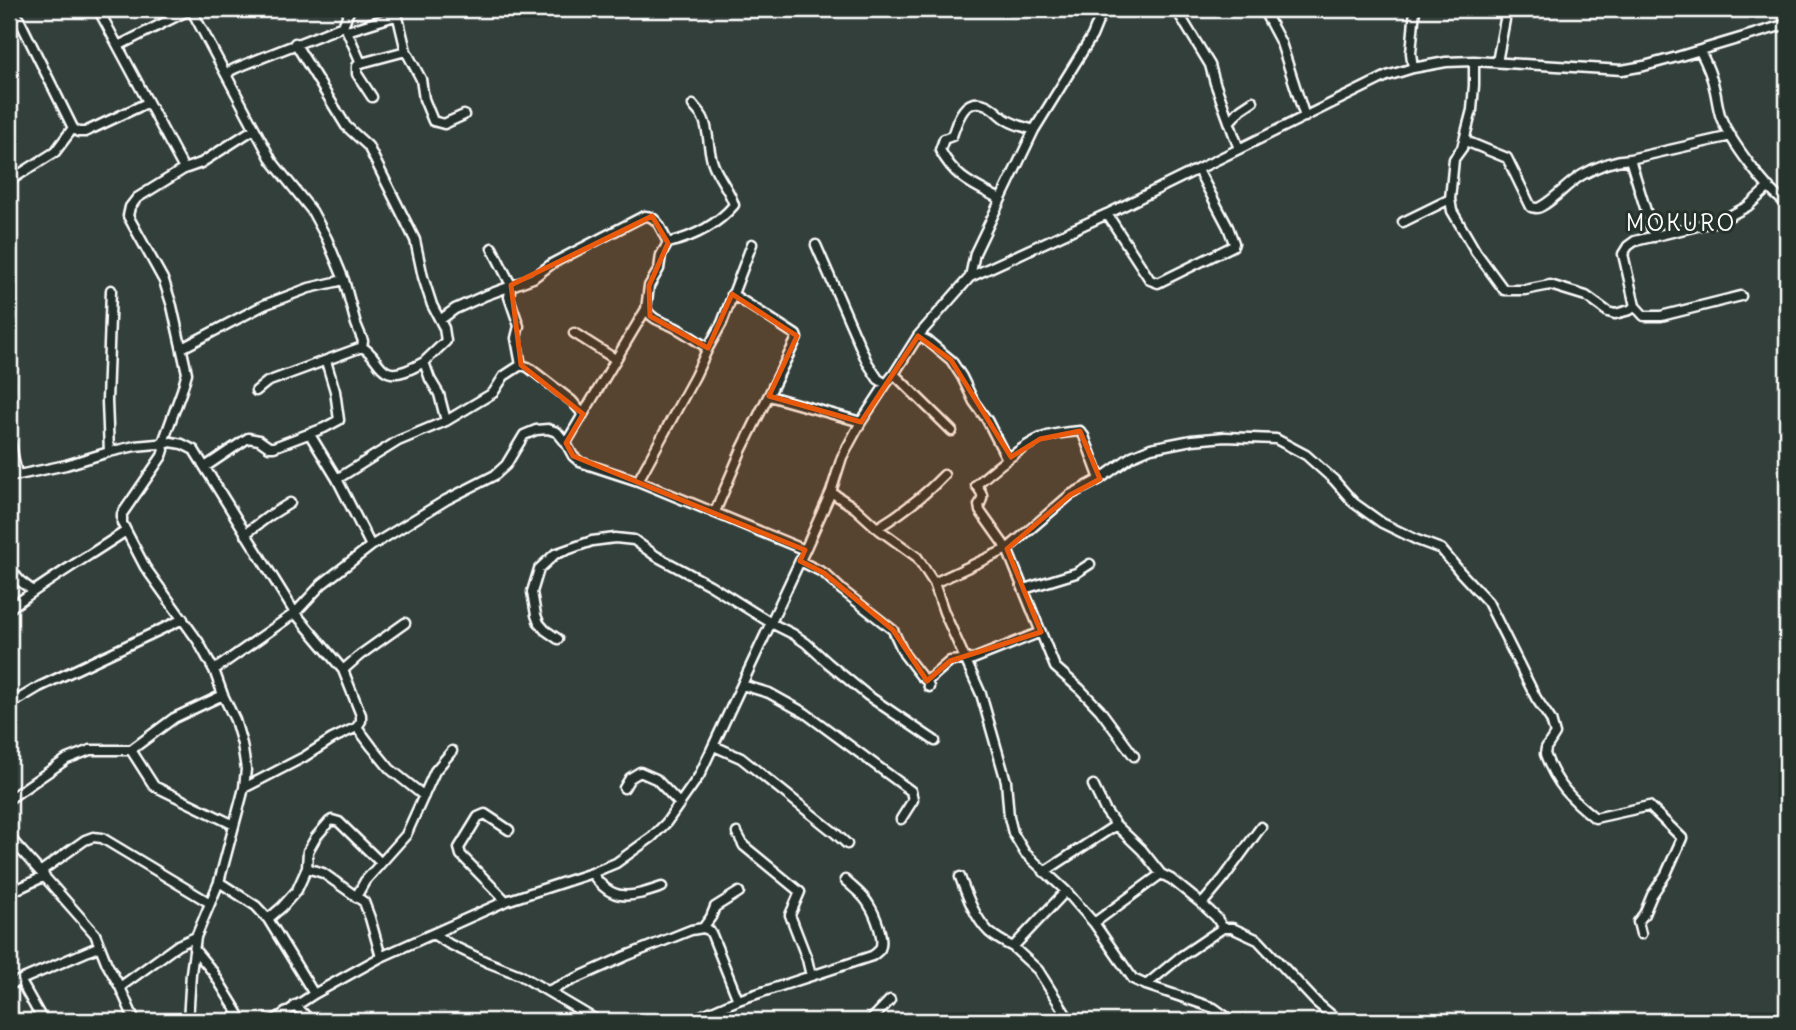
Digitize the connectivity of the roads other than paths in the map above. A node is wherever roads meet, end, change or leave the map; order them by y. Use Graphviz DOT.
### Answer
graph roads {
  1 [pos="14,9"];
  2 [pos="98,9"];
  3 [pos="350,9"];
  4 [pos="1103,9"];
  5 [pos="1176,9"];
  6 [pos="1415,9"];
  7 [pos="1507,9"];
  8 [pos="397,12"];
  9 [pos="1265,13"];
  10 [pos="1787,24"];
  11 [pos="345,28"];
  12 [pos="295,44"];
  13 [pos="118,47"];
  14 [pos="406,51"];
  15 [pos="1700,51"];
  16 [pos="1474,61"];
  17 [pos="1497,62"];
  18 [pos="361,63"];
  19 [pos="1413,68"];
  20 [pos="227,76"];
  21 [pos="372,97"];
  22 [pos="1253,100"];
  23 [pos="147,103"];
  24 [pos="693,105"];
  25 [pos="464,115"];
  26 [pos="1305,117"];
  27 [pos="1230,121"];
  28 [pos="73,128"];
  29 [pos="254,129"];
  30 [pos="1034,130"];
  31 [pos="1731,136"];
  32 [pos="1465,138"];
  33 [pos="1239,149"];
  34 [pos="1630,159"];
  35 [pos="184,169"];
  36 [pos="1198,170"];
  37 [pos="9,181"];
  38 [pos="1769,187"];
  39 [pos="1450,198"];
  40 [pos="1000,199"];
  41 [pos="1787,203"];
  42 [pos="1107,214"];
  43 [pos="1403,222"];
  44 [pos="1654,237"];
  45 [pos="668,243"];
  46 [pos="752,244"];
  47 [pos="816,245"];
  48 [pos="492,248"];
  49 [pos="970,277"];
  50 [pos="344,280"];
  51 [pos="511,285"];
  52 [pos="111,290"];
  53 [pos="732,294"];
  54 [pos="1741,296"];
  55 [pos="1635,306"];
  56 [pos="646,309"];
  57 [pos="9,318"];
  58 [pos="440,320"];
  59 [pos="574,333"];
  60 [pos="918,336"];
  61 [pos="182,348"];
  62 [pos="362,348"];
  63 [pos="708,348"];
  64 [pos="615,359"];
  65 [pos="326,361"];
  66 [pos="424,362"];
  67 [pos="521,365"];
  68 [pos="894,374"];
  69 [pos="886,384"];
  70 [pos="256,391"];
  71 [pos="769,396"];
  72 [pos="583,414"];
  73 [pos="446,421"];
  74 [pos="862,422"];
  75 [pos="9,426"];
  76 [pos="952,431"];
  77 [pos="309,433"];
  78 [pos="9,435"];
  79 [pos="566,443"];
  80 [pos="162,445"];
  81 [pos="109,452"];
  82 [pos="1007,459"];
  83 [pos="205,467"];
  84 [pos="944,475"];
  85 [pos="13,476"];
  86 [pos="337,479"];
  87 [pos="1100,479"];
  88 [pos="638,481"];
  89 [pos="831,492"];
  90 [pos="290,503"];
  91 [pos="715,512"];
  92 [pos="877,528"];
  93 [pos="126,531"];
  94 [pos="245,534"];
  95 [pos="371,545"];
  96 [pos="1007,549"];
  97 [pos="805,550"];
  98 [pos="800,561"];
  99 [pos="1090,564"];
  100 [pos="9,567"];
  101 [pos="934,583"];
  102 [pos="1024,589"];
  103 [pos="33,591"];
  104 [pos="9,609"];
  105 [pos="295,613"];
  106 [pos="183,619"];
  107 [pos="405,622"];
  108 [pos="771,623"];
  109 [pos="1041,632"];
  110 [pos="558,639"];
  111 [pos="964,659"];
  112 [pos="214,670"];
  113 [pos="344,670"];
  114 [pos="742,685"];
  115 [pos="223,695"];
  116 [pos="9,705"];
  117 [pos="357,727"];
  118 [pos="935,741"];
  119 [pos="714,746"];
  120 [pos="131,750"];
  121 [pos="452,751"];
  122 [pos="1134,756"];
  123 [pos="1093,785"];
  124 [pos="244,788"];
  125 [pos="624,788"];
  126 [pos="424,796"];
  127 [pos="9,799"];
  128 [pos="680,804"];
  129 [pos="901,818"];
  130 [pos="234,825"];
  131 [pos="1116,825"];
  132 [pos="1261,827"];
  133 [pos="509,830"];
  134 [pos="9,833"];
  135 [pos="737,833"];
  136 [pos="847,844"];
  137 [pos="381,863"];
  138 [pos="307,868"];
  139 [pos="1044,872"];
  140 [pos="592,873"];
  141 [pos="1161,874"];
  142 [pos="43,877"];
  143 [pos="960,877"];
  144 [pos="845,880"];
  145 [pos="219,881"];
  146 [pos="662,887"];
  147 [pos="1066,891"];
  148 [pos="739,892"];
  149 [pos="9,893"];
  150 [pos="356,897"];
  151 [pos="506,901"];
  152 [pos="210,903"];
  153 [pos="1202,904"];
  154 [pos="268,919"];
  155 [pos="1094,923"];
  156 [pos="703,928"];
  157 [pos="1223,928"];
  158 [pos="433,934"];
  159 [pos="1642,934"];
  160 [pos="196,937"];
  161 [pos="100,946"];
  162 [pos="1013,947"];
  163 [pos="194,949"];
  164 [pos="381,957"];
  165 [pos="811,976"];
  166 [pos="20,980"];
  167 [pos="9,985"];
  168 [pos="1146,985"];
  169 [pos="120,987"];
  170 [pos="548,991"];
  171 [pos="314,994"];
  172 [pos="738,1000"];
  173 [pos="890,1000"];
  174 [pos="295,1006"];
  175 [pos="588,1018"];
  176 [pos="1335,1018"];
  177 [pos="43,1021"];
  178 [pos="135,1021"];
  179 [pos="188,1021"];
  180 [pos="243,1021"];
  181 [pos="273,1021"];
  182 [pos="311,1021"];
  183 [pos="598,1021"];
  184 [pos="689,1021"];
  185 [pos="870,1021"];
  186 [pos="1070,1021"];
  187 [pos="1232,1021"];
  1 -- 28 [label="street"];
  2 -- 13 [label="street"];
  3 -- 11 [label="street"];
  4 -- 30 [label="street"];
  5 -- 27 [label="street"];
  6 -- 19 [label="street"];
  7 -- 17 [label="street"];
  8 -- 11 [label="street"];
  8 -- 14 [label="street"];
  9 -- 26 [label="street"];
  10 -- 15 [label="street"];
  11 -- 12 [label="street"];
  11 -- 18 [label="street"];
  12 -- 20 [label="street"];
  12 -- 58 [label="street"];
  13 -- 20 [label="street"];
  13 -- 23 [label="street"];
  14 -- 18 [label="street"];
  14 -- 25 [label="street"];
  15 -- 17 [label="street"];
  15 -- 31 [label="street"];
  16 -- 17 [label="street"];
  16 -- 19 [label="street"];
  16 -- 32 [label="street"];
  18 -- 21 [label="street"];
  19 -- 26 [label="street"];
  20 -- 29 [label="street"];
  22 -- 27 [label="street"];
  23 -- 28 [label="street"];
  23 -- 35 [label="street"];
  24 -- 45 [label="street"];
  26 -- 33 [label="street"];
  27 -- 33 [label="street"];
  28 -- 37 [label="street"];
  29 -- 35 [label="street"];
  29 -- 50 [label="street"];
  30 -- 40 [label="street"];
  30 -- 40 [label="street"];
  31 -- 34 [label="street"];
  31 -- 38 [label="street"];
  32 -- 34 [label="street"];
  32 -- 39 [label="street"];
  33 -- 36 [label="street"];
  34 -- 44 [label="street"];
  35 -- 61 [label="street"];
  36 -- 42 [label="street"];
  36 -- 42 [label="street"];
  38 -- 41 [label="street"];
  38 -- 44 [label="street"];
  39 -- 43 [label="street"];
  39 -- 55 [label="street"];
  40 -- 49 [label="street"];
  42 -- 49 [label="street"];
  44 -- 55 [label="street"];
  45 -- 51 [label="street"];
  45 -- 56 [label="street"];
  46 -- 53 [label="street"];
  47 -- 69 [label="street"];
  48 -- 51 [label="street"];
  49 -- 60 [label="street"];
  50 -- 61 [label="street"];
  50 -- 62 [label="street"];
  51 -- 58 [label="street"];
  51 -- 67 [label="street"];
  52 -- 81 [label="street"];
  53 -- 63 [label="street"];
  53 -- 71 [label="street"];
  54 -- 55 [label="street"];
  56 -- 63 [label="street"];
  56 -- 64 [label="street"];
  57 -- 75 [label="street"];
  58 -- 66 [label="street"];
  59 -- 64 [label="street"];
  60 -- 68 [label="street"];
  60 -- 82 [label="street"];
  61 -- 80 [label="street"];
  62 -- 65 [label="street"];
  62 -- 66 [label="street"];
  63 -- 88 [label="street"];
  64 -- 72 [label="street"];
  65 -- 70 [label="street"];
  65 -- 77 [label="street"];
  66 -- 73 [label="street"];
  67 -- 72 [label="street"];
  67 -- 73 [label="street"];
  68 -- 69 [label="street"];
  68 -- 76 [label="street"];
  69 -- 74 [label="street"];
  71 -- 74 [label="street"];
  71 -- 91 [label="street"];
  72 -- 79 [label="street"];
  73 -- 86 [label="street"];
  74 -- 89 [label="street"];
  77 -- 83 [label="street"];
  77 -- 86 [label="street"];
  78 -- 85 [label="street"];
  79 -- 88 [label="street"];
  79 -- 95 [label="street"];
  80 -- 81 [label="street"];
  80 -- 83 [label="street"];
  80 -- 93 [label="street"];
  81 -- 85 [label="street"];
  82 -- 87 [label="street"];
  82 -- 96 [label="street"];
  83 -- 94 [label="street"];
  84 -- 92 [label="street"];
  86 -- 95 [label="street"];
  87 -- 96 [label="street"];
  87 -- 159 [label="street"];
  88 -- 91 [label="street"];
  89 -- 92 [label="street"];
  89 -- 97 [label="street"];
  90 -- 94 [label="street"];
  91 -- 97 [label="street"];
  92 -- 101 [label="street"];
  93 -- 103 [label="street"];
  93 -- 106 [label="street"];
  94 -- 105 [label="street"];
  95 -- 105 [label="street"];
  96 -- 101 [label="street"];
  96 -- 102 [label="street"];
  97 -- 98 [label="street"];
  98 -- 108 [label="street"];
  98 -- 111 [label="street"];
  99 -- 102 [label="street"];
  100 -- 103 [label="street"];
  101 -- 111 [label="street"];
  102 -- 109 [label="street"];
  103 -- 104 [label="street"];
  105 -- 112 [label="street"];
  105 -- 113 [label="street"];
  106 -- 112 [label="street"];
  106 -- 116 [label="street"];
  107 -- 113 [label="street"];
  108 -- 110 [label="street"];
  108 -- 114 [label="street"];
  108 -- 118 [label="street"];
  109 -- 111 [label="street"];
  109 -- 122 [label="street"];
  111 -- 139 [label="street"];
  112 -- 115 [label="street"];
  113 -- 117 [label="street"];
  114 -- 119 [label="street"];
  114 -- 129 [label="street"];
  115 -- 120 [label="street"];
  115 -- 124 [label="street"];
  117 -- 124 [label="street"];
  117 -- 126 [label="street"];
  119 -- 128 [label="street"];
  119 -- 136 [label="street"];
  120 -- 127 [label="street"];
  120 -- 130 [label="street"];
  121 -- 126 [label="street"];
  123 -- 131 [label="street"];
  124 -- 130 [label="street"];
  125 -- 128 [label="street"];
  126 -- 137 [label="street"];
  128 -- 140 [label="street"];
  130 -- 145 [label="street"];
  131 -- 139 [label="street"];
  131 -- 141 [label="street"];
  132 -- 153 [label="street"];
  133 -- 151 [label="street"];
  134 -- 142 [label="street"];
  135 -- 165 [label="street"];
  137 -- 138 [label="street"];
  137 -- 150 [label="street"];
  138 -- 150 [label="street"];
  138 -- 154 [label="street"];
  139 -- 147 [label="street"];
  140 -- 146 [label="street"];
  140 -- 151 [label="street"];
  141 -- 153 [label="street"];
  141 -- 155 [label="street"];
  142 -- 149 [label="street"];
  142 -- 152 [label="street"];
  142 -- 161 [label="street"];
  143 -- 162 [label="street"];
  144 -- 165 [label="street"];
  145 -- 152 [label="street"];
  145 -- 154 [label="street"];
  147 -- 155 [label="street"];
  147 -- 162 [label="street"];
  148 -- 156 [label="street"];
  150 -- 164 [label="street"];
  151 -- 158 [label="street"];
  152 -- 160 [label="street"];
  153 -- 157 [label="street"];
  154 -- 171 [label="street"];
  155 -- 168 [label="street"];
  156 -- 170 [label="street"];
  156 -- 172 [label="street"];
  157 -- 168 [label="street"];
  157 -- 176 [label="street"];
  158 -- 164 [label="street"];
  158 -- 170 [label="street"];
  160 -- 163 [label="street"];
  160 -- 169 [label="street"];
  161 -- 166 [label="street"];
  161 -- 169 [label="street"];
  162 -- 186 [label="street"];
  163 -- 179 [label="street"];
  163 -- 180 [label="street"];
  164 -- 171 [label="street"];
  165 -- 172 [label="street"];
  166 -- 167 [label="street"];
  166 -- 177 [label="street"];
  168 -- 187 [label="street"];
  169 -- 178 [label="street"];
  170 -- 175 [label="street"];
  171 -- 174 [label="street"];
  172 -- 184 [label="street"];
  173 -- 185 [label="street"];
  174 -- 181 [label="street"];
  174 -- 182 [label="street"];
  175 -- 183 [label="street"];
}
